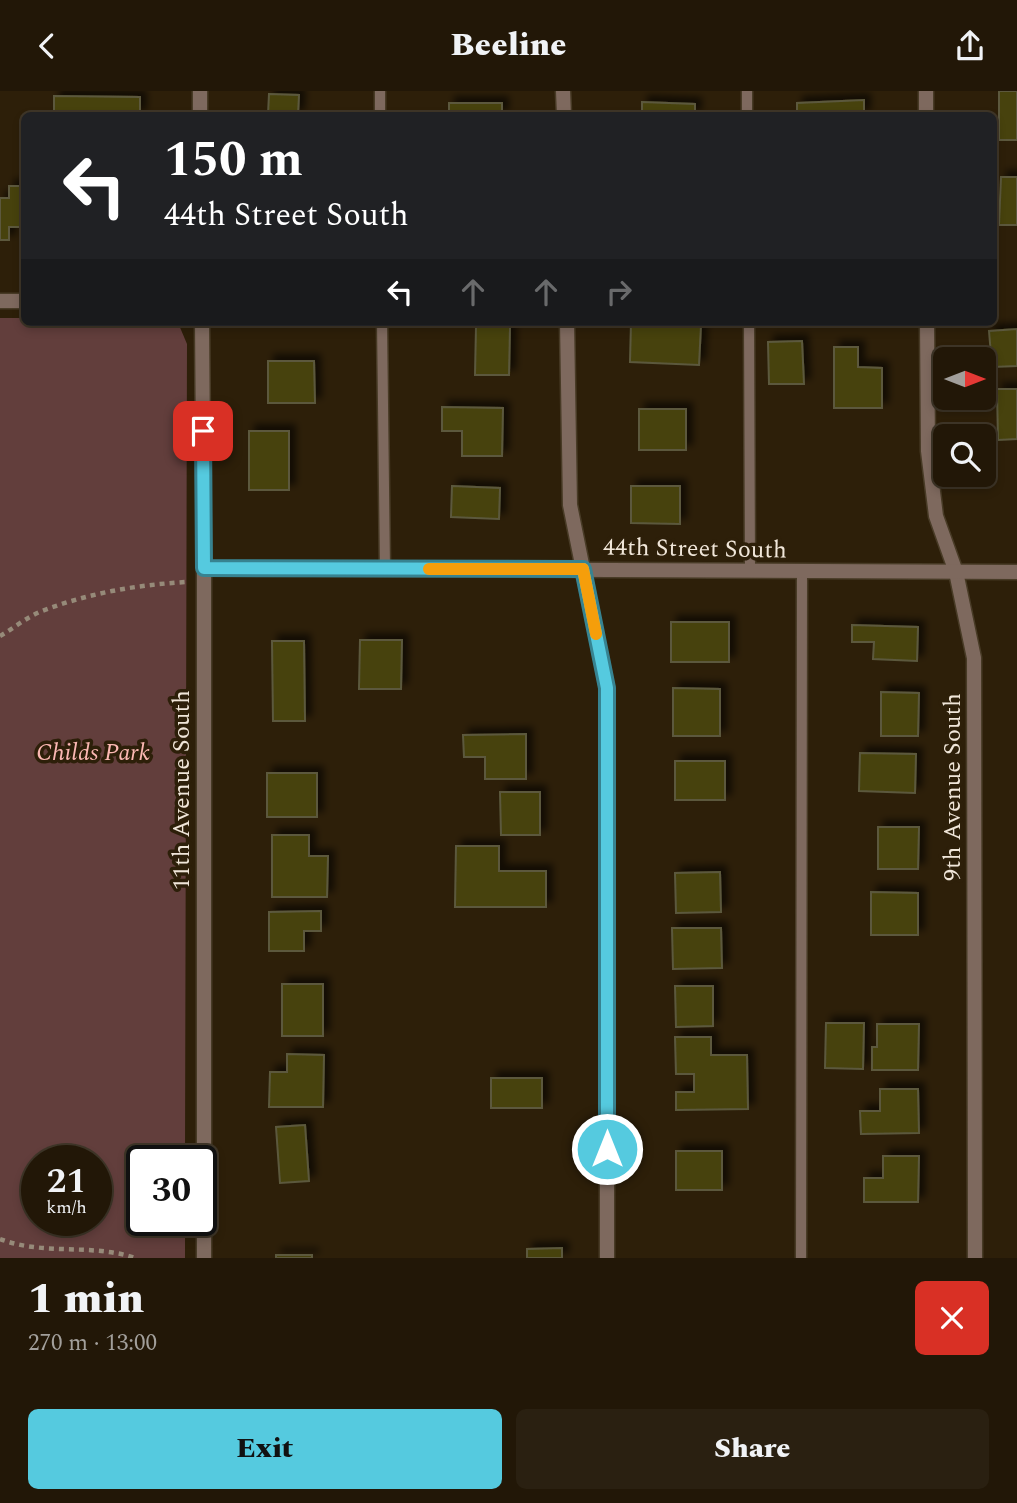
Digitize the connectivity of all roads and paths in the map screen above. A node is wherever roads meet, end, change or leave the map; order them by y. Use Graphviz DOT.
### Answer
graph roads {
  1 [pos="200,91"];
  2 [pos="380,91"];
  3 [pos="564,91"];
  4 [pos="747,91"];
  5 [pos="926,91"];
  6 [pos="200,112"];
  7 [pos="380,112"];
  8 [pos="564,112"];
  9 [pos="747,112"];
  10 [pos="926,112"];
  11 [pos="0,301"];
  12 [pos="21,301"];
  13 [pos="202,326"];
  14 [pos="382,326"];
  15 [pos="567,326"];
  16 [pos="749,326"];
  17 [pos="927,326"];
  18 [pos="385,569"];
  19 [pos="583,569"];
  20 [pos="750,571"];
  21 [pos="802,572"];
  22 [pos="957,572"];
  23 [pos="1017,572"];
  24 [pos="204,574"];
  25 [pos="0,636"];
  26 [pos="0,1239"];
  27 [pos="135,1258"];
  28 [pos="204,1258"];
  29 [pos="607,1258"];
  30 [pos="801,1258"];
  31 [pos="975,1258"];
  1 -- 6 [label="street"];
  2 -- 7 [label="lane"];
  3 -- 8 [label="street"];
  4 -- 9 [label="lane"];
  5 -- 10 [label="street"];
  11 -- 12 [label="street"];
  13 -- 24 [label="street, 11th Avenue South"];
  14 -- 18 [label="lane"];
  15 -- 19 [label="street"];
  16 -- 20 [label="lane"];
  17 -- 22 [label="street, 9th Avenue South"];
  18 -- 19 [label="street, 44th Street South"];
  18 -- 24 [label="street, 44th Street South"];
  19 -- 20 [label="street, 44th Street South"];
  19 -- 29 [label="street"];
  20 -- 21 [label="street, 44th Street South"];
  21 -- 22 [label="street, 44th Street South"];
  21 -- 30 [label="lane"];
  22 -- 23 [label="street, 44th Street South"];
  22 -- 31 [label="street, 9th Avenue South"];
  24 -- 25 [label="path"];
  24 -- 28 [label="street, 11th Avenue South"];
  26 -- 27 [label="path"];
}
